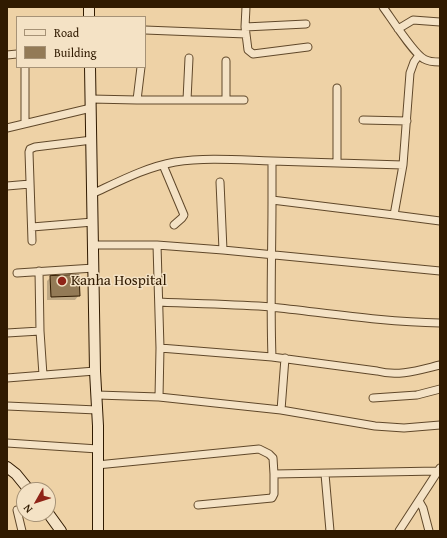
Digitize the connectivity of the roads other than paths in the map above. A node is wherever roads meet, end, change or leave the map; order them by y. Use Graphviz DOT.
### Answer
graph roads {
  1 [pos="246,7"];
  2 [pos="383,7"];
  3 [pos="440,22"];
  4 [pos="306,24"];
  5 [pos="398,29"];
  6 [pos="146,30"];
  7 [pos="245,31"];
  8 [pos="308,48"];
  9 [pos="419,55"];
  10 [pos="189,58"];
  11 [pos="226,61"];
  12 [pos="440,62"];
  13 [pos="24,68"];
  14 [pos="90,68"];
  15 [pos="141,68"];
  16 [pos="337,88"];
  17 [pos="137,100"];
  18 [pos="187,100"];
  19 [pos="226,100"];
  20 [pos="244,100"];
  21 [pos="91,104"];
  22 [pos="363,120"];
  23 [pos="407,121"];
  24 [pos="25,123"];
  25 [pos="7,128"];
  26 [pos="92,140"];
  27 [pos="272,161"];
  28 [pos="337,162"];
  29 [pos="163,165"];
  30 [pos="403,165"];
  31 [pos="220,182"];
  32 [pos="30,184"];
  33 [pos="7,186"];
  34 [pos="92,194"];
  35 [pos="272,200"];
  36 [pos="394,215"];
  37 [pos="440,221"];
  38 [pos="93,222"];
  39 [pos="174,225"];
  40 [pos="32,227"];
  41 [pos="32,241"];
  42 [pos="94,245"];
  43 [pos="157,245"];
  44 [pos="223,250"];
  45 [pos="272,254"];
  46 [pos="94,268"];
  47 [pos="39,271"];
  48 [pos="440,271"];
  49 [pos="17,273"];
  50 [pos="159,302"];
  51 [pos="270,307"];
  52 [pos="440,323"];
  53 [pos="40,331"];
  54 [pos="7,334"];
  55 [pos="160,348"];
  56 [pos="272,357"];
  57 [pos="285,358"];
  58 [pos="440,365"];
  59 [pos="96,371"];
  60 [pos="43,375"];
  61 [pos="7,378"];
  62 [pos="440,389"];
  63 [pos="97,395"];
  64 [pos="159,397"];
  65 [pos="373,398"];
  66 [pos="7,406"];
  67 [pos="97,410"];
  68 [pos="282,410"];
  69 [pos="440,425"];
  70 [pos="7,443"];
  71 [pos="98,449"];
  72 [pos="97,465"];
  73 [pos="7,468"];
  74 [pos="439,470"];
  75 [pos="274,474"];
  76 [pos="325,474"];
  77 [pos="22,482"];
  78 [pos="419,501"];
  79 [pos="198,506"];
  80 [pos="54,522"];
  81 [pos="61,531"];
  82 [pos="98,531"];
  83 [pos="330,531"];
  84 [pos="399,531"];
  85 [pos="429,531"];
  1 -- 7 [label="street"];
  2 -- 5 [label="street"];
  3 -- 5 [label="street"];
  4 -- 7 [label="street"];
  5 -- 9 [label="street"];
  6 -- 7 [label="street"];
  7 -- 8 [label="street"];
  9 -- 12 [label="street"];
  9 -- 23 [label="street"];
  10 -- 18 [label="street"];
  11 -- 19 [label="street"];
  13 -- 24 [label="street"];
  14 -- 21 [label="main road"];
  15 -- 17 [label="street"];
  16 -- 28 [label="street"];
  17 -- 18 [label="street"];
  17 -- 21 [label="street"];
  18 -- 19 [label="street"];
  19 -- 20 [label="street"];
  21 -- 24 [label="street"];
  21 -- 26 [label="main road"];
  22 -- 23 [label="street"];
  23 -- 30 [label="street"];
  24 -- 25 [label="street"];
  26 -- 32 [label="street"];
  26 -- 34 [label="main road"];
  27 -- 28 [label="street"];
  27 -- 29 [label="street"];
  27 -- 35 [label="street"];
  28 -- 30 [label="street"];
  29 -- 34 [label="street"];
  29 -- 39 [label="street"];
  30 -- 36 [label="street"];
  31 -- 44 [label="street"];
  32 -- 33 [label="street"];
  32 -- 40 [label="street"];
  34 -- 38 [label="main road"];
  35 -- 36 [label="street"];
  35 -- 45 [label="street"];
  36 -- 37 [label="street"];
  38 -- 40 [label="street"];
  38 -- 42 [label="main road"];
  40 -- 41 [label="street"];
  42 -- 43 [label="street"];
  42 -- 46 [label="main road"];
  43 -- 44 [label="street"];
  43 -- 50 [label="street"];
  44 -- 45 [label="street"];
  45 -- 48 [label="street"];
  45 -- 51 [label="street"];
  46 -- 47 [label="street"];
  46 -- 59 [label="main road"];
  47 -- 49 [label="street"];
  47 -- 53 [label="street"];
  50 -- 51 [label="street"];
  50 -- 55 [label="street"];
  51 -- 52 [label="street"];
  51 -- 56 [label="street"];
  53 -- 54 [label="street"];
  53 -- 60 [label="street"];
  55 -- 56 [label="street"];
  55 -- 64 [label="street"];
  56 -- 57 [label="street"];
  57 -- 58 [label="street"];
  57 -- 68 [label="street"];
  59 -- 60 [label="street"];
  59 -- 63 [label="main road"];
  60 -- 61 [label="street"];
  62 -- 65 [label="street"];
  63 -- 64 [label="street"];
  63 -- 67 [label="main road"];
  64 -- 68 [label="street"];
  66 -- 67 [label="street"];
  67 -- 71 [label="main road"];
  68 -- 69 [label="street"];
  70 -- 71 [label="street"];
  71 -- 72 [label="main road"];
  72 -- 75 [label="street"];
  72 -- 82 [label="main road"];
  73 -- 77 [label="main road"];
  74 -- 76 [label="street"];
  74 -- 78 [label="street"];
  75 -- 76 [label="street"];
  75 -- 79 [label="street"];
  76 -- 83 [label="street"];
  78 -- 84 [label="street"];
  78 -- 85 [label="street"];
  80 -- 81 [label="main road"];
}
